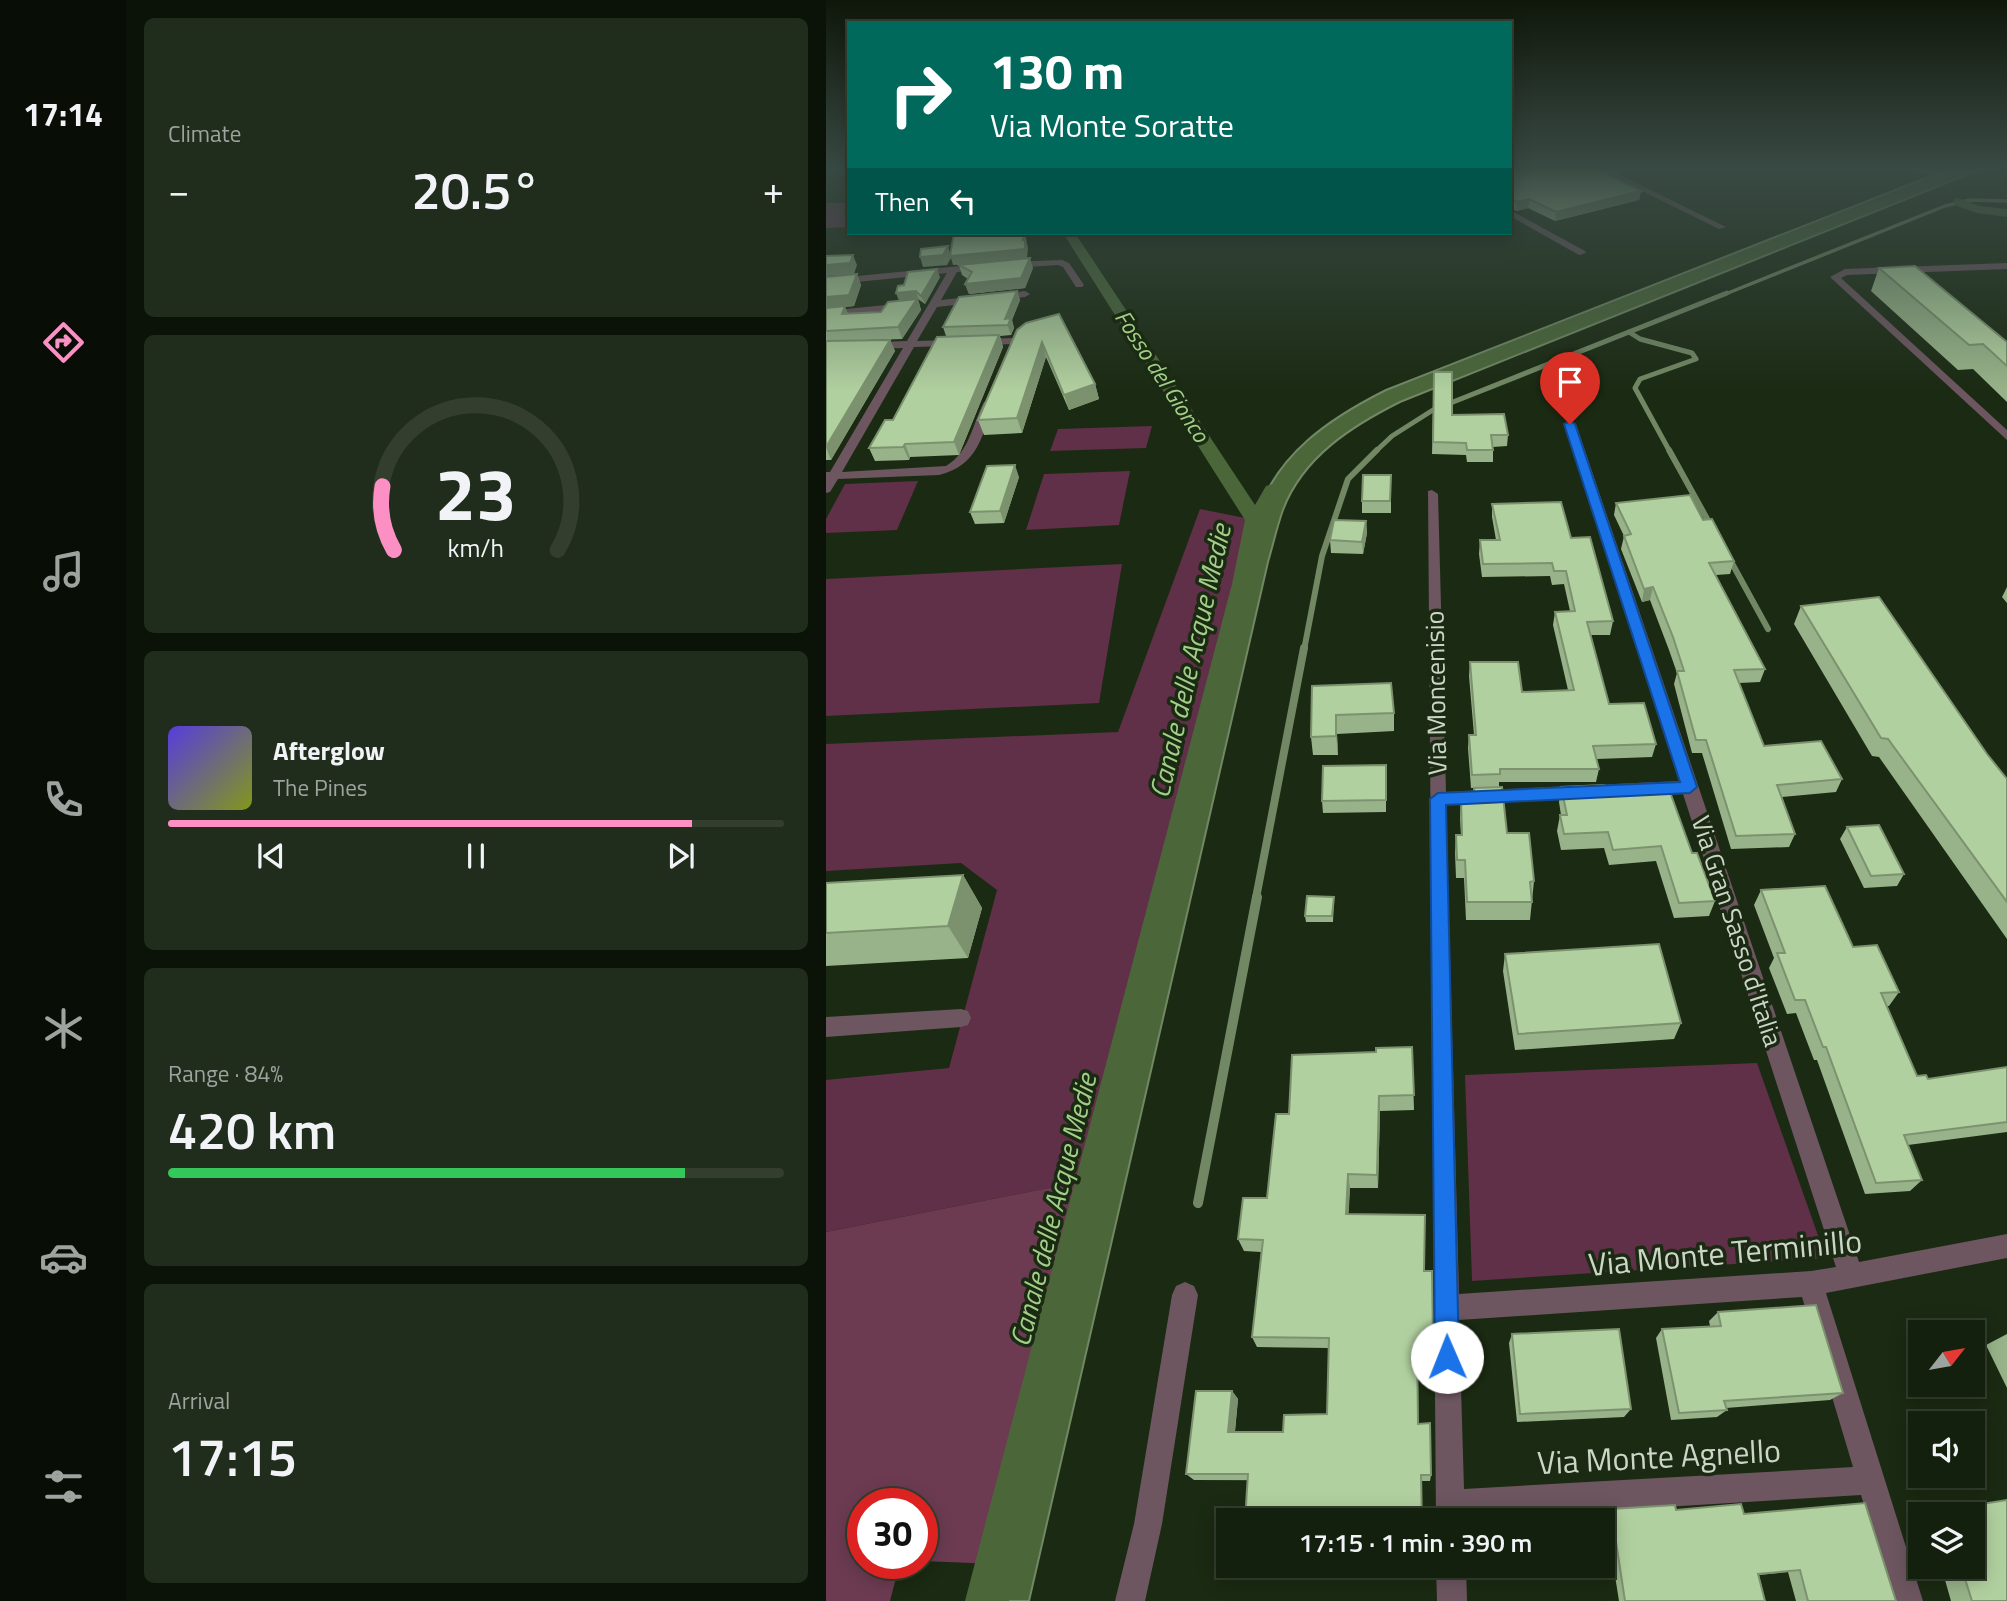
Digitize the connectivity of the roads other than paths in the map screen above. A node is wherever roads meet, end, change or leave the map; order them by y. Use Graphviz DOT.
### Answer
graph roads {
  1 [pos="1564,243"];
  2 [pos="1582,253"];
  3 [pos="2007,266"];
  4 [pos="954,270"];
  5 [pos="826,282"];
  6 [pos="1079,285"];
  7 [pos="1026,294"];
  8 [pos="934,304"];
  9 [pos="919,305"];
  10 [pos="826,314"];
  11 [pos="1026,333"];
  12 [pos="1014,341"];
  13 [pos="910,345"];
  14 [pos="826,347"];
  15 [pos="1009,353"];
  16 [pos="995,388"];
  17 [pos="1570,424"];
  18 [pos="2007,436"];
  19 [pos="830,476"];
  20 [pos="826,489"];
  21 [pos="1432,494"];
  22 [pos="1690,787"];
  23 [pos="1438,799"];
  24 [pos="961,1018"];
  25 [pos="826,1027"];
  26 [pos="2007,1246"];
  27 [pos="1852,1278"];
  28 [pos="1811,1284"];
  29 [pos="1185,1296"];
  30 [pos="1446,1308"];
  31 [pos="1871,1480"];
  32 [pos="1450,1508"];
  33 [pos="1514,1508"];
  34 [pos="1451,1578"];
  35 [pos="1130,1601"];
  36 [pos="1452,1601"];
  37 [pos="1908,1601"];
  1 -- 2 [label="street"];
  3 -- 18 [label="street"];
  4 -- 5 [label="street"];
  4 -- 6 [label="street"];
  4 -- 8 [label="street"];
  7 -- 8 [label="street"];
  8 -- 13 [label="street"];
  9 -- 10 [label="street"];
  11 -- 12 [label="street"];
  12 -- 13 [label="street"];
  12 -- 15 [label="street"];
  13 -- 14 [label="street"];
  13 -- 19 [label="street"];
  16 -- 19 [label="street"];
  17 -- 22 [label="street, Via Gran Sasso d'Italia"];
  19 -- 20 [label="street"];
  21 -- 23 [label="street, Via Moncenisio"];
  22 -- 23 [label="street"];
  22 -- 27 [label="street, Via Gran Sasso d'Italia"];
  23 -- 30 [label="street, Via Moncenisio"];
  24 -- 25 [label="street"];
  26 -- 27 [label="street, Via Monte Terminillo"];
  27 -- 28 [label="street, Via Monte Terminillo"];
  28 -- 30 [label="street, Via Monte Terminillo"];
  28 -- 31 [label="street"];
  29 -- 35 [label="street"];
  30 -- 32 [label="street, Via Moncenisio"];
  31 -- 33 [label="street, Via Monte Agnello"];
  31 -- 37 [label="street"];
  34 -- 36 [label="street"];
}
